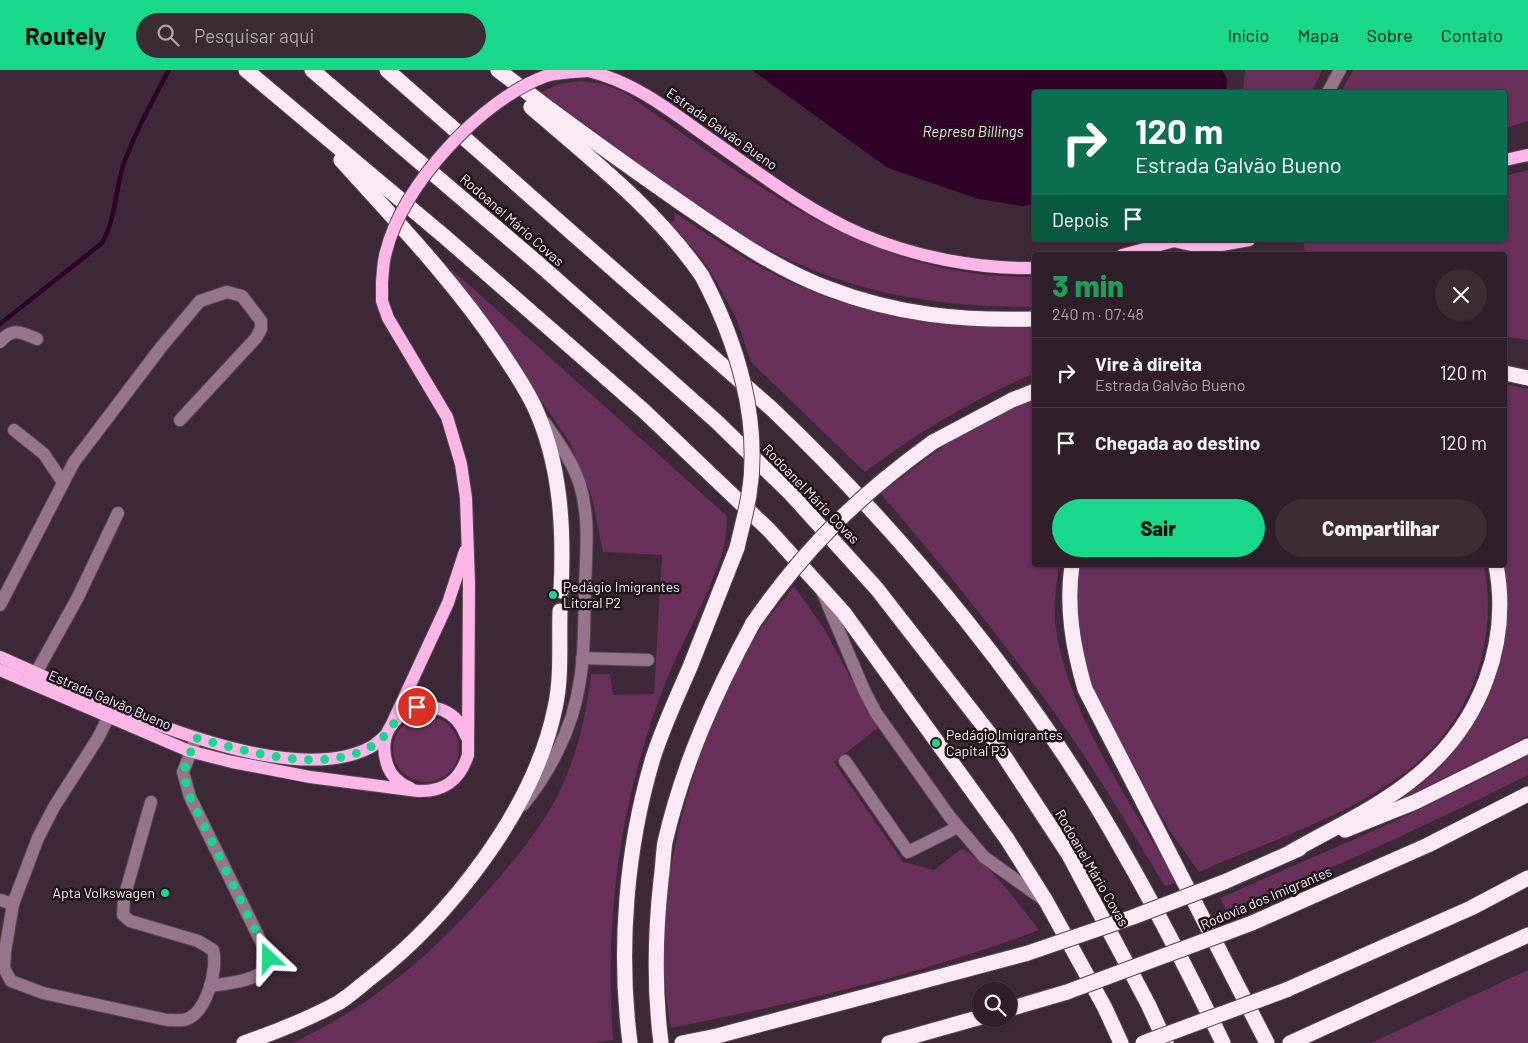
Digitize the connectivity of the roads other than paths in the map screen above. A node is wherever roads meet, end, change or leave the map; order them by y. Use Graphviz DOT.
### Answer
graph roads {
  1 [pos="246,70"];
  2 [pos="312,70"];
  3 [pos="387,70"];
  4 [pos="489,70"];
  5 [pos="498,70"];
  6 [pos="1340,70"];
  7 [pos="588,71"];
  8 [pos="1329,90"];
  9 [pos="308,124"];
  10 [pos="1528,154"];
  11 [pos="1507,159"];
  12 [pos="1168,242"];
  13 [pos="1182,242"];
  14 [pos="1238,242"];
  15 [pos="1133,252"];
  16 [pos="1032,268"];
  17 [pos="1032,319"];
  18 [pos="37,339"];
  19 [pos="0,342"];
  20 [pos="1507,373"];
  21 [pos="1528,378"];
  22 [pos="1032,391"];
  23 [pos="535,408"];
  24 [pos="180,420"];
  25 [pos="14,430"];
  26 [pos="62,481"];
  27 [pos="118,513"];
  28 [pos="468,541"];
  29 [pos="1072,567"];
  30 [pos="1496,567"];
  31 [pos="820,587"];
  32 [pos="561,591"];
  33 [pos="0,605"];
  34 [pos="560,611"];
  35 [pos="0,657"];
  36 [pos="582,658"];
  37 [pos="648,660"];
  38 [pos="0,670"];
  39 [pos="33,677"];
  40 [pos="111,711"];
  41 [pos="388,730"];
  42 [pos="196,738"];
  43 [pos="468,741"];
  44 [pos="1528,746"];
  45 [pos="190,751"];
  46 [pos="845,761"];
  47 [pos="415,790"];
  48 [pos="1528,794"];
  49 [pos="152,802"];
  50 [pos="958,827"];
  51 [pos="503,830"];
  52 [pos="1291,852"];
  53 [pos="1528,878"];
  54 [pos="0,900"];
  55 [pos="1046,901"];
  56 [pos="13,904"];
  57 [pos="1528,935"];
  58 [pos="210,986"];
  59 [pos="1017,1007"];
  60 [pos="972,1020"];
  61 [pos="244,1043"];
  62 [pos="630,1043"];
  63 [pos="661,1043"];
  64 [pos="682,1043"];
  65 [pos="889,1043"];
  66 [pos="1121,1043"];
  67 [pos="1143,1043"];
  68 [pos="1166,1043"];
  69 [pos="1223,1043"];
  70 [pos="1266,1043"];
  71 [pos="1290,1043"];
  1 -- 9 [label="highway"];
  2 -- 68 [label="highway, Rodoanel Mário Covas"];
  3 -- 69 [label="highway"];
  4 -- 62 [label="highway, bridge"];
  5 -- 17 [label="highway"];
  6 -- 8 [label="street"];
  7 -- 16 [label="main road, Estrada Galvão Bueno"];
  7 -- 28 [label="main road, Estrada Galvão Bueno, bridge"];
  9 -- 23 [label="highway"];
  9 -- 31 [label="highway"];
  10 -- 11 [label="main road"];
  12 -- 15 [label="main road"];
  13 -- 14 [label="main road"];
  18 -- 19 [label="street"];
  20 -- 21 [label="highway"];
  22 -- 63 [label="highway, bridge"];
  23 -- 32 [label="highway"];
  23 -- 36 [label="street"];
  24 -- 26 [label="street"];
  25 -- 26 [label="street"];
  26 -- 33 [label="street"];
  27 -- 39 [label="street"];
  28 -- 41 [label="main road, Estrada Galvão Bueno"];
  28 -- 43 [label="main road, Estrada Galvão Bueno"];
  29 -- 70 [label="highway"];
  30 -- 52 [label="highway"];
  31 -- 50 [label="street"];
  31 -- 55 [label="highway"];
  34 -- 51 [label="highway"];
  35 -- 39 [label="main road, Estrada Galvão Bueno"];
  36 -- 37 [label="street"];
  36 -- 51 [label="street"];
  38 -- 39 [label="main road, Estrada Galvão Bueno"];
  39 -- 40 [label="main road, Estrada Galvão Bueno"];
  40 -- 42 [label="main road, Estrada Galvão Bueno"];
  40 -- 45 [label="main road, Estrada Galvão Bueno"];
  40 -- 56 [label="street"];
  41 -- 42 [label="main road, Estrada Galvão Bueno"];
  41 -- 43 [label="main road, Estrada Galvão Bueno"];
  41 -- 47 [label="main road, Estrada Galvão Bueno"];
  42 -- 45 [label="street"];
  43 -- 47 [label="main road, Estrada Galvão Bueno"];
  44 -- 52 [label="highway"];
  45 -- 47 [label="main road, Estrada Galvão Bueno"];
  45 -- 58 [label="street"];
  46 -- 50 [label="street"];
  48 -- 59 [label="highway, Rodovia dos Imigrantes, bridge"];
  49 -- 58 [label="street"];
  50 -- 55 [label="street"];
  51 -- 61 [label="highway"];
  52 -- 64 [label="highway, bridge"];
  53 -- 67 [label="highway, bridge"];
  54 -- 56 [label="street"];
  55 -- 66 [label="highway"];
  56 -- 58 [label="street"];
  57 -- 71 [label="highway"];
  60 -- 65 [label="highway"];
}
